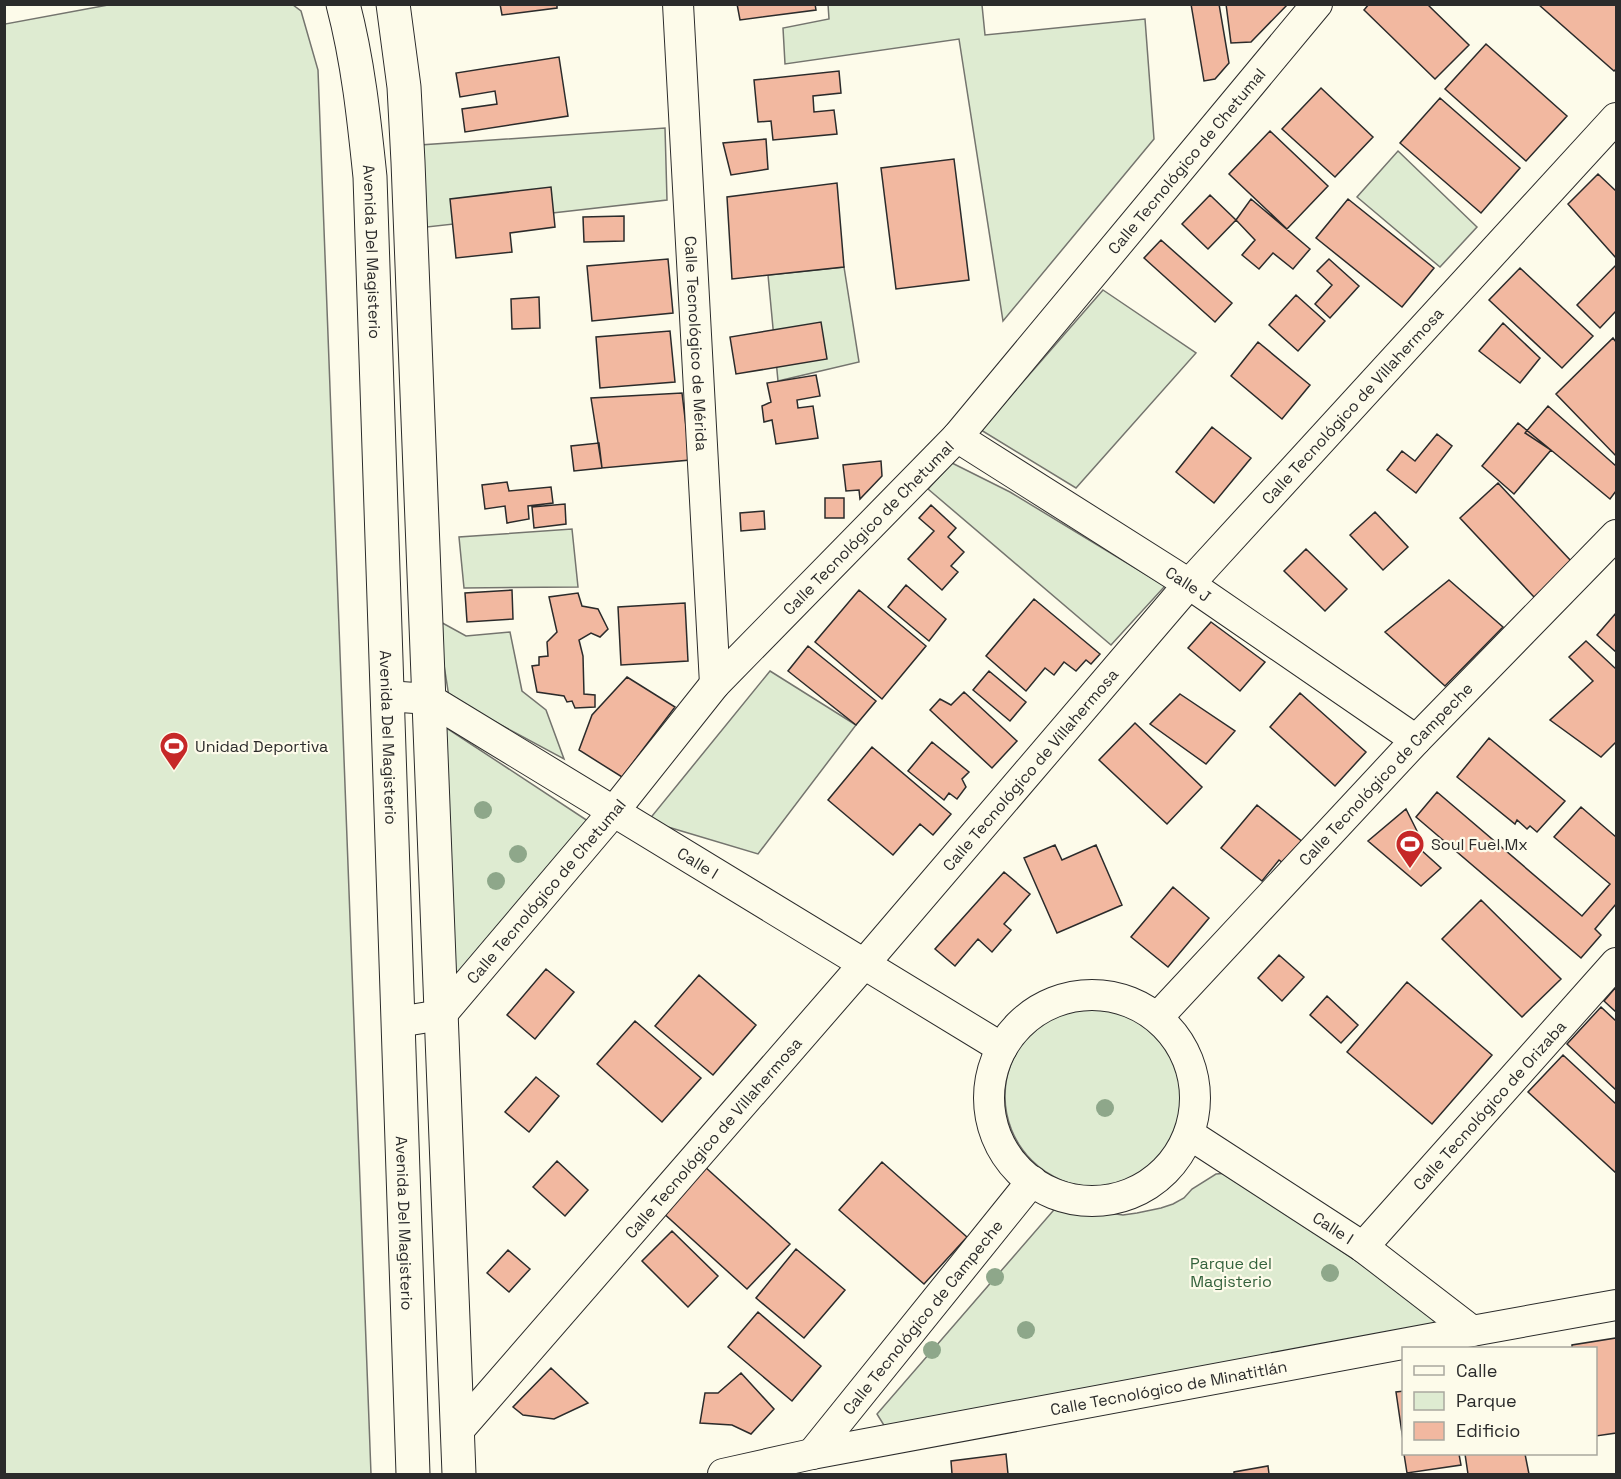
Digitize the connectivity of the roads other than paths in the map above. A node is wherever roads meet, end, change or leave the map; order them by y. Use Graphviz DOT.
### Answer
graph roads {
  1 [pos="343,4"];
  2 [pos="393,4"];
  3 [pos="678,4"];
  4 [pos="1317,4"];
  5 [pos="1617,118"];
  6 [pos="957,437"];
  7 [pos="1617,535"];
  8 [pos="1189,584"];
  9 [pos="715,684"];
  10 [pos="387,696"];
  11 [pos="429,699"];
  12 [pos="1416,740"];
  13 [pos="614,812"];
  14 [pos="1617,963"];
  15 [pos="864,964"];
  16 [pos="441,1015"];
  17 [pos="1158,1017"];
  18 [pos="398,1022"];
  19 [pos="1002,1048"];
  20 [pos="1189,1134"];
  21 [pos="1032,1181"];
  22 [pos="1363,1246"];
  23 [pos="1617,1305"];
  24 [pos="1473,1331"];
  25 [pos="458,1432"];
  26 [pos="812,1454"];
  27 [pos="413,1474"];
  28 [pos="459,1474"];
  29 [pos="723,1474"];
  1 -- 10 [label="street, Avenida Del Magisterio"];
  2 -- 11 [label="street"];
  3 -- 9 [label="street, Calle Tecnológico de Mérida"];
  4 -- 6 [label="street, Calle Tecnológico de Chetumal"];
  5 -- 8 [label="street, Calle Tecnológico de Villahermosa"];
  6 -- 8 [label="street, Calle J"];
  6 -- 9 [label="street, Calle Tecnológico de Chetumal"];
  7 -- 12 [label="street, Calle Tecnológico de Campeche"];
  8 -- 12 [label="street, Calle J"];
  8 -- 15 [label="street, Calle Tecnológico de Villahermosa"];
  9 -- 13 [label="street, Calle Tecnológico de Chetumal"];
  10 -- 11 [label="street, Calle I"];
  10 -- 18 [label="street, Avenida Del Magisterio"];
  11 -- 13 [label="street, Calle I"];
  11 -- 16 [label="street"];
  12 -- 17 [label="street, Calle Tecnológico de Campeche"];
  13 -- 15 [label="street, Calle I"];
  13 -- 16 [label="street, Calle Tecnológico de Chetumal"];
  14 -- 22 [label="street, Calle Tecnológico de Orizaba"];
  15 -- 19 [label="street, Calle I"];
  15 -- 25 [label="street, Calle Tecnológico de Villahermosa"];
  16 -- 18 [label="street"];
  16 -- 25 [label="street"];
  17 -- 19 [label="street"];
  17 -- 20 [label="street"];
  18 -- 27 [label="street, Avenida Del Magisterio"];
  19 -- 21 [label="street"];
  20 -- 21 [label="street"];
  20 -- 22 [label="street, Calle I"];
  21 -- 26 [label="street, Calle Tecnológico de Campeche"];
  22 -- 24 [label="street, Calle I"];
  23 -- 24 [label="street, Calle Tecnológico de Minatitlán"];
  24 -- 26 [label="street, Calle Tecnológico de Minatitlán"];
  25 -- 28 [label="street"];
  26 -- 29 [label="street, Calle Tecnológico de Minatitlán"];
}
